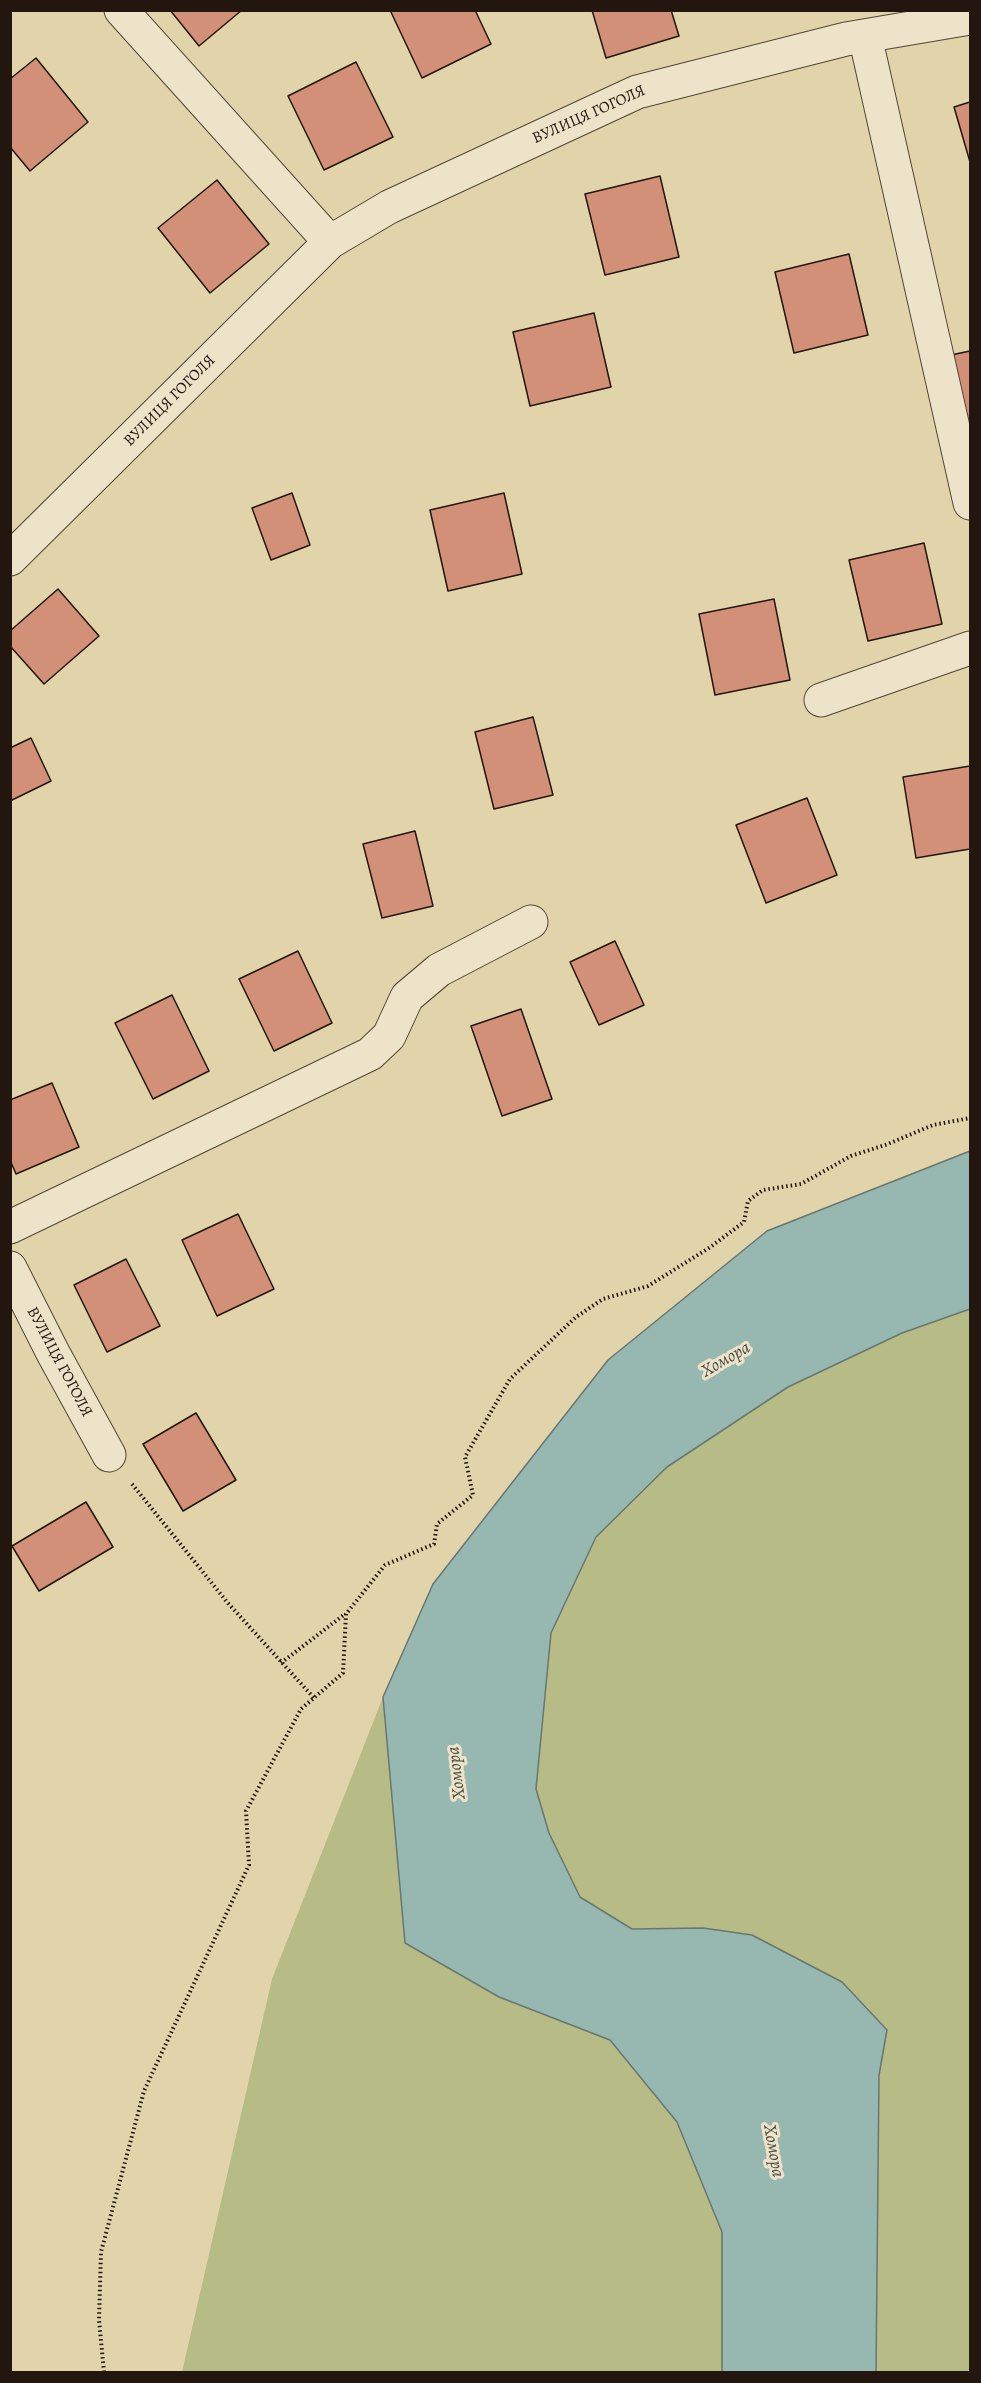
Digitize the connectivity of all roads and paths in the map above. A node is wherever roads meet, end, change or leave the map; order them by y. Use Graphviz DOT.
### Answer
graph roads {
  1 [pos="121,10"];
  2 [pos="970,18"];
  3 [pos="866,36"];
  4 [pos="330,242"];
  5 [pos="970,503"];
  6 [pos="10,559"];
  7 [pos="970,648"];
  8 [pos="821,700"];
  9 [pos="531,922"];
  10 [pos="970,1118"];
  11 [pos="10,1227"];
  12 [pos="10,1268"];
  13 [pos="109,1455"];
  14 [pos="346,1614"];
  15 [pos="281,1663"];
  16 [pos="314,1698"];
  17 [pos="104,2373"];
  1 -- 4 [label="street"];
  2 -- 3 [label="street, ВУЛИЦЯ ГОГОЛЯ"];
  3 -- 4 [label="street, ВУЛИЦЯ ГОГОЛЯ"];
  3 -- 5 [label="street"];
  4 -- 6 [label="street, ВУЛИЦЯ ГОГОЛЯ"];
  7 -- 8 [label="street"];
  9 -- 11 [label="street"];
  10 -- 14 [label="path"];
  12 -- 13 [label="street, ВУЛИЦЯ ГОГОЛЯ"];
  13 -- 15 [label="path"];
  14 -- 15 [label="path"];
  14 -- 16 [label="path"];
  15 -- 16 [label="path"];
  16 -- 17 [label="path"];
}
